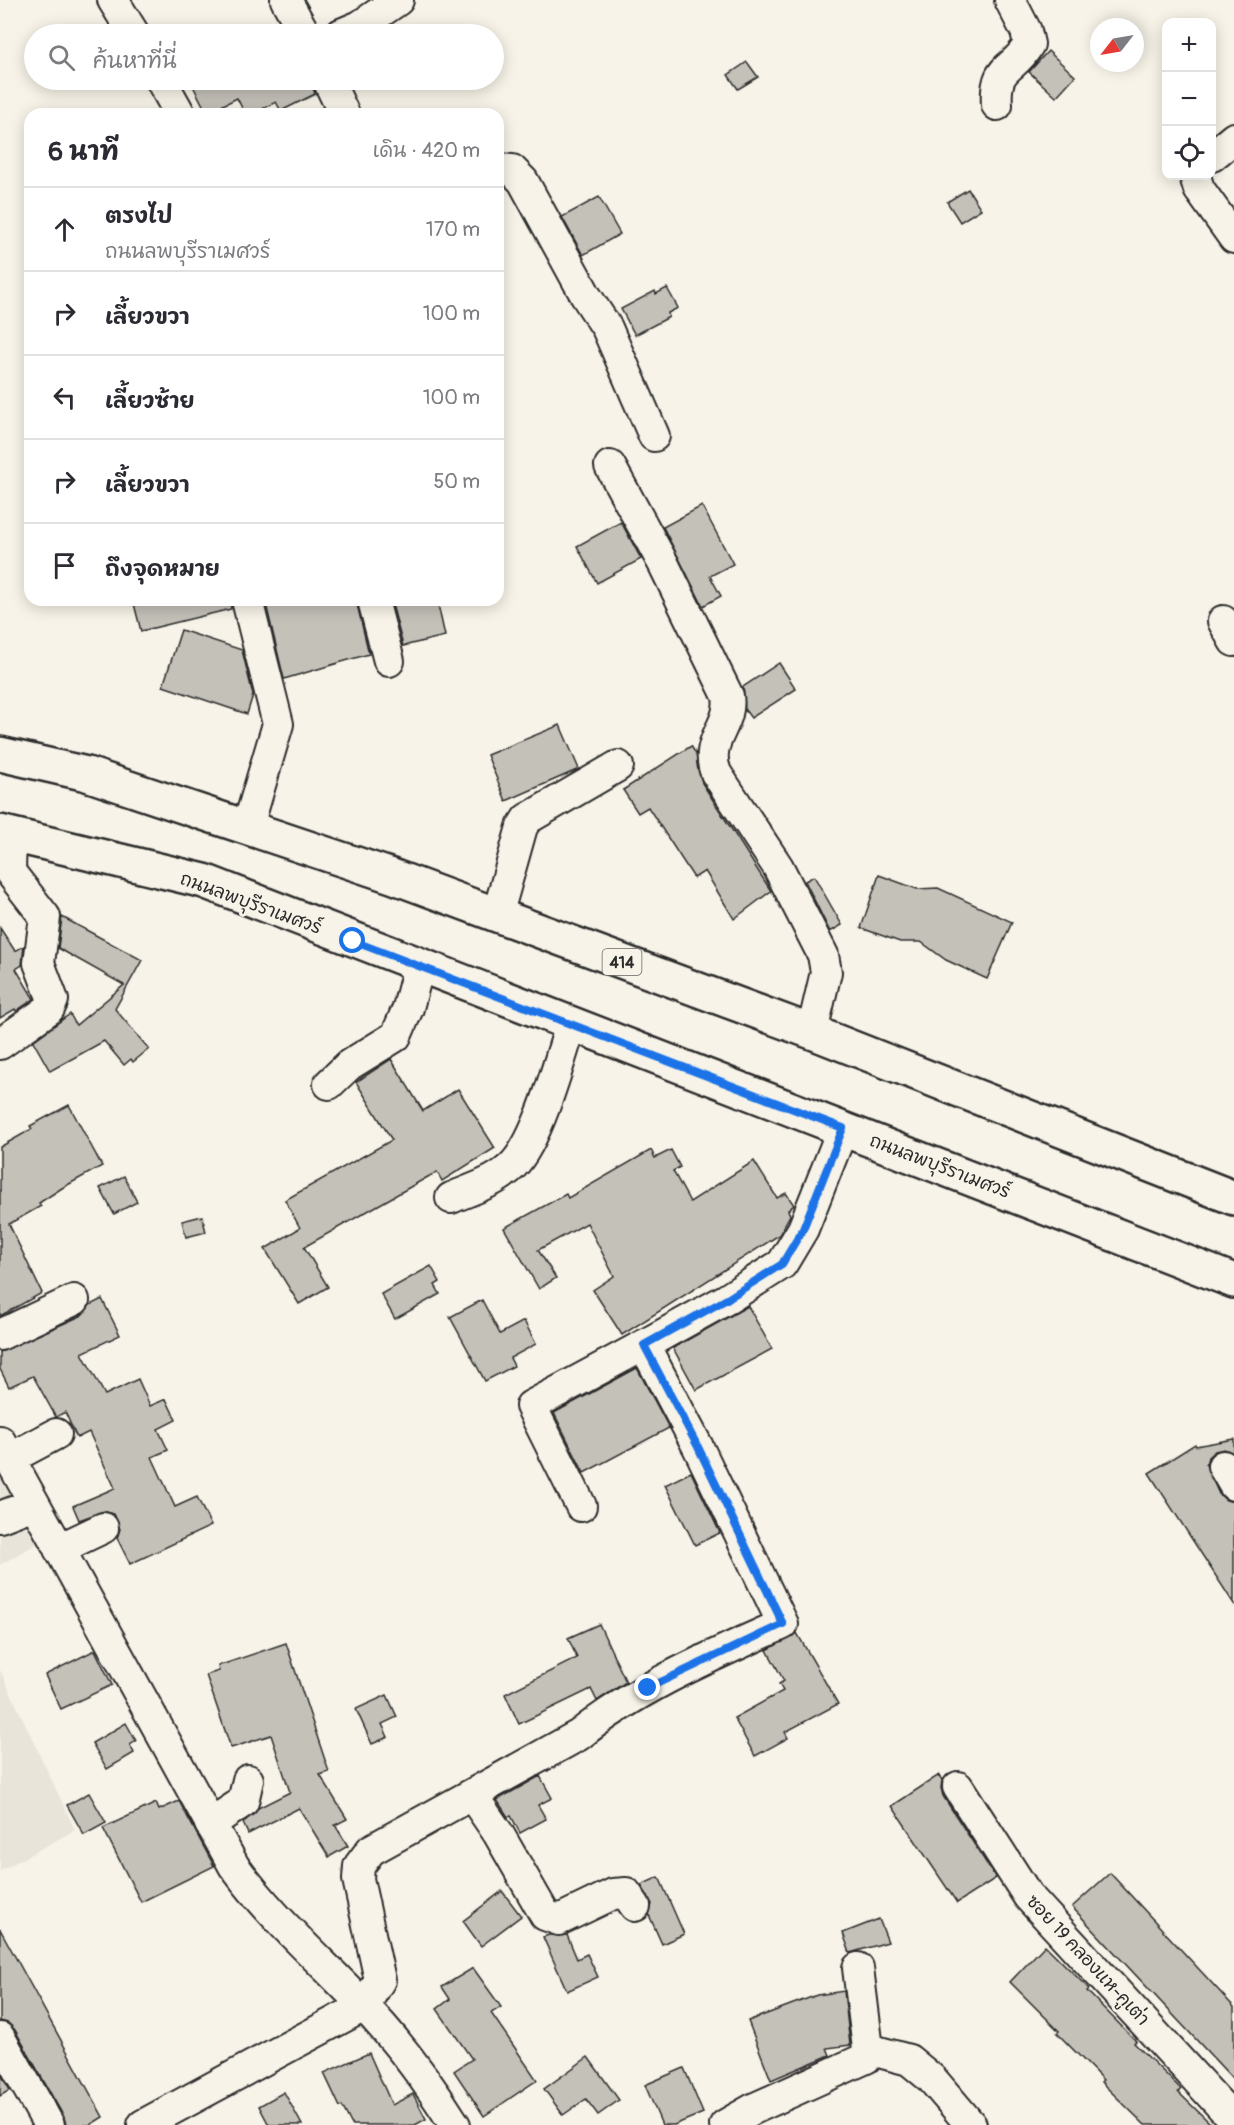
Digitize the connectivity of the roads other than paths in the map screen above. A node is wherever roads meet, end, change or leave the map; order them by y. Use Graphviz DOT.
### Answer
graph roads {
  1 [pos="113,0"];
  2 [pos="286,0"];
  3 [pos="398,0"];
  4 [pos="1010,0"];
  5 [pos="128,24"];
  6 [pos="299,24"];
  7 [pos="363,24"];
  8 [pos="167,90"];
  9 [pos="333,90"];
  10 [pos="997,105"];
  11 [pos="177,108"];
  12 [pos="341,108"];
  13 [pos="1234,138"];
  14 [pos="1216,153"];
  15 [pos="504,169"];
  16 [pos="1196,180"];
  17 [pos="1234,238"];
  18 [pos="654,436"];
  19 [pos="610,466"];
  20 [pos="249,606"];
  21 [pos="375,606"];
  22 [pos="389,661"];
  23 [pos="0,754"];
  24 [pos="618,766"];
  25 [pos="248,826"];
  26 [pos="6,833"];
  27 [pos="497,916"];
  28 [pos="419,966"];
  29 [pos="571,1025"];
  30 [pos="812,1032"];
  31 [pos="0,1044"];
  32 [pos="329,1084"];
  33 [pos="843,1128"];
  34 [pos="451,1198"];
  35 [pos="1234,1198"];
  36 [pos="1234,1281"];
  37 [pos="74,1300"];
  38 [pos="0,1335"];
  39 [pos="644,1345"];
  40 [pos="56,1434"];
  41 [pos="5,1450"];
  42 [pos="34,1504"];
  43 [pos="581,1506"];
  44 [pos="0,1517"];
  45 [pos="103,1528"];
  46 [pos="59,1549"];
  47 [pos="248,1780"];
  48 [pos="958,1787"];
  49 [pos="472,1795"];
  50 [pos="210,1824"];
  51 [pos="636,1906"];
  52 [pos="858,1968"];
  53 [pos="364,2006"];
  54 [pos="0,2038"];
  55 [pos="868,2049"];
  56 [pos="1234,2120"];
  57 [pos="49,2125"];
  58 [pos="143,2125"];
  59 [pos="455,2125"];
  60 [pos="724,2125"];
  61 [pos="971,2125"];
  1 -- 5 [label="street"];
  2 -- 6 [label="street"];
  3 -- 7 [label="street"];
  4 -- 10 [label="street"];
  8 -- 11 [label="street"];
  9 -- 12 [label="street"];
  13 -- 14 [label="street"];
  15 -- 18 [label="street"];
  16 -- 17 [label="street"];
  19 -- 30 [label="street"];
  20 -- 25 [label="street"];
  21 -- 22 [label="street"];
  23 -- 25 [label="main road, 414"];
  24 -- 27 [label="street"];
  25 -- 27 [label="main road, 414"];
  26 -- 28 [label="main road, ถนนลพบุรีราเมศวร์"];
  26 -- 31 [label="street"];
  27 -- 30 [label="main road, 414"];
  28 -- 29 [label="main road, ถนนลพบุรีราเมศวร์"];
  28 -- 32 [label="street"];
  29 -- 33 [label="main road, ถนนลพบุรีราเมศวร์"];
  29 -- 34 [label="street"];
  30 -- 35 [label="main road, 414"];
  33 -- 36 [label="main road, ถนนลพบุรีราเมศวร์"];
  33 -- 39 [label="street"];
  37 -- 38 [label="street"];
  39 -- 43 [label="street"];
  39 -- 49 [label="street"];
  40 -- 41 [label="street"];
  41 -- 42 [label="street"];
  42 -- 44 [label="street"];
  42 -- 46 [label="street"];
  45 -- 46 [label="street"];
  46 -- 50 [label="street"];
  47 -- 50 [label="street"];
  48 -- 56 [label="street, ซอย 19 คลองแห-คูเต่า"];
  49 -- 51 [label="street"];
  49 -- 53 [label="street"];
  50 -- 53 [label="street"];
  52 -- 55 [label="street"];
  53 -- 58 [label="street"];
  53 -- 59 [label="street"];
  54 -- 57 [label="street"];
  55 -- 60 [label="street"];
  55 -- 61 [label="street"];
}
